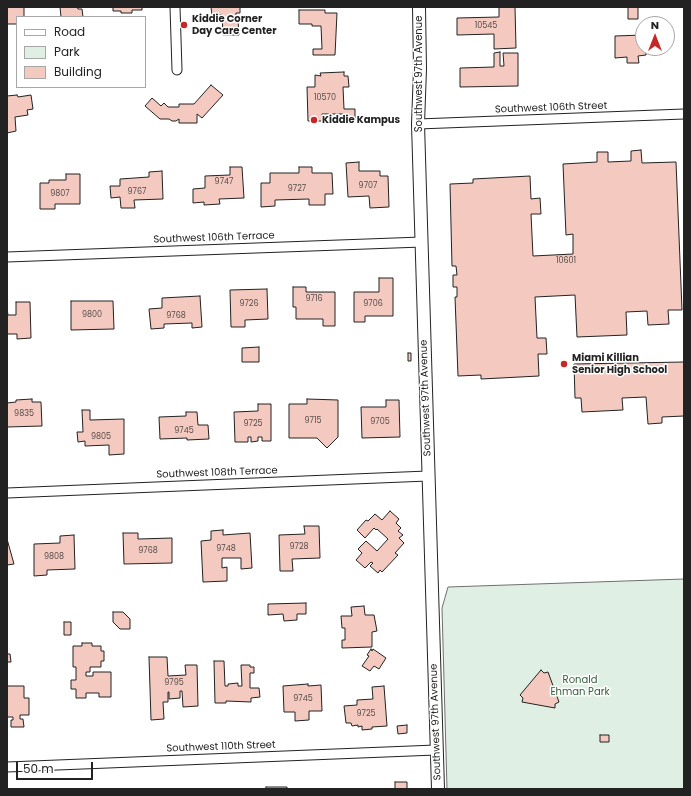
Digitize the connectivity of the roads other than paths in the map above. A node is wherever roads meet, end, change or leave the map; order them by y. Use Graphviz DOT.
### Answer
graph roads {
  1 [pos="175,7"];
  2 [pos="419,7"];
  3 [pos="177,70"];
  4 [pos="684,114"];
  5 [pos="418,124"];
  6 [pos="422,242"];
  7 [pos="7,257"];
  8 [pos="428,476"];
  9 [pos="7,493"];
  10 [pos="436,750"];
  11 [pos="7,767"];
  12 [pos="438,789"];
  1 -- 3 [label="street"];
  2 -- 5 [label="street, Southwest 97th Avenue"];
  4 -- 5 [label="street, Southwest 106th Street"];
  5 -- 6 [label="street, Southwest 97th Avenue"];
  6 -- 7 [label="street, Southwest 106th Terrace"];
  6 -- 8 [label="street, Southwest 97th Avenue"];
  8 -- 9 [label="street, Southwest 108th Terrace"];
  8 -- 10 [label="street, Southwest 97th Avenue"];
  10 -- 11 [label="street, Southwest 110th Street"];
  10 -- 12 [label="street, Southwest 97th Avenue"];
}
